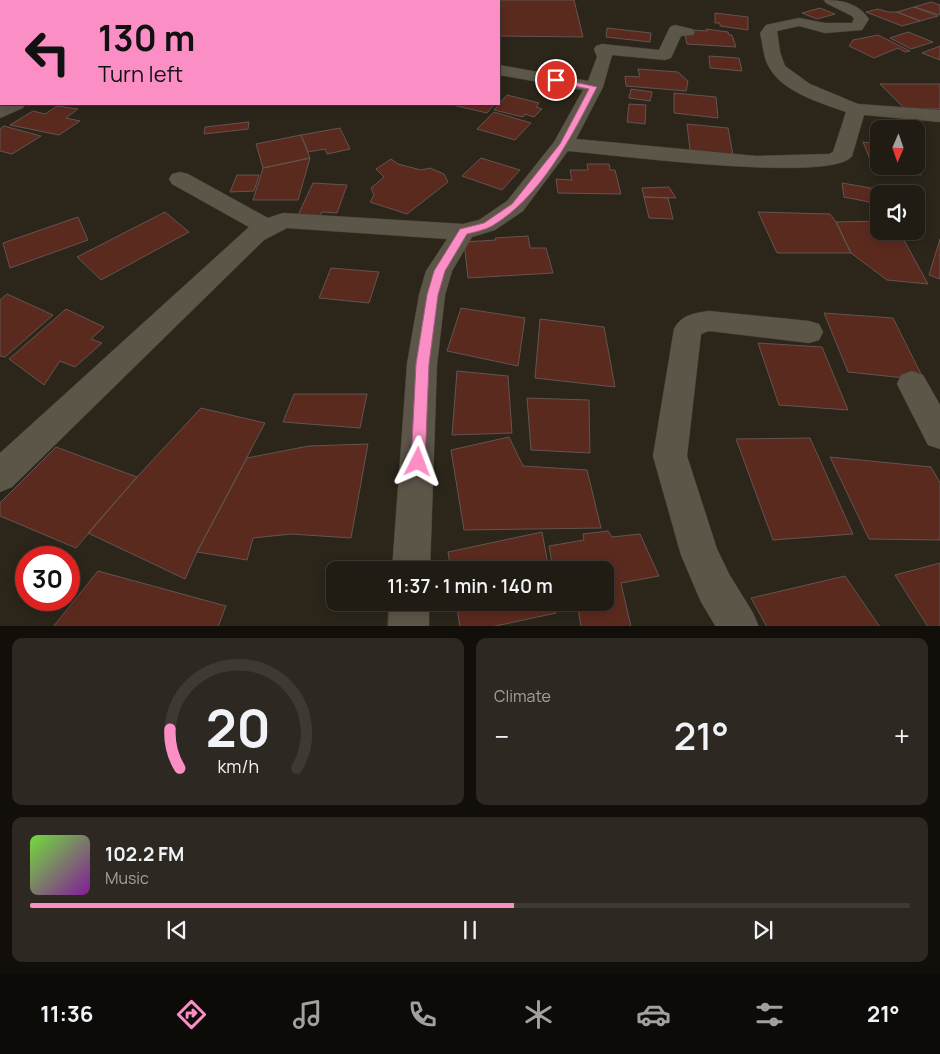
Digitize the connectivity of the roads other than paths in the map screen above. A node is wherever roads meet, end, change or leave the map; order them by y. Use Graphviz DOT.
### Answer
graph roads {
  1 [pos="831,0"];
  2 [pos="687,32"];
  3 [pos="500,70"];
  4 [pos="594,87"];
  5 [pos="14,105"];
  6 [pos="856,109"];
  7 [pos="0,112"];
  8 [pos="940,116"];
  9 [pos="563,144"];
  10 [pos="180,179"];
  11 [pos="266,227"];
  12 [pos="463,232"];
  13 [pos="809,332"];
  14 [pos="912,384"];
  15 [pos="940,435"];
  16 [pos="0,476"];
  17 [pos="411,561"];
  18 [pos="409,611"];
  19 [pos="408,626"];
  20 [pos="739,626"];
  1 -- 6 [label="street"];
  2 -- 4 [label="street"];
  3 -- 4 [label="street"];
  4 -- 9 [label="street"];
  5 -- 7 [label="street"];
  6 -- 8 [label="street"];
  6 -- 9 [label="street"];
  9 -- 12 [label="street"];
  10 -- 11 [label="street"];
  11 -- 12 [label="street"];
  11 -- 16 [label="street"];
  12 -- 17 [label="street"];
  13 -- 20 [label="street"];
  14 -- 15 [label="street"];
  18 -- 19 [label="street"];
}
